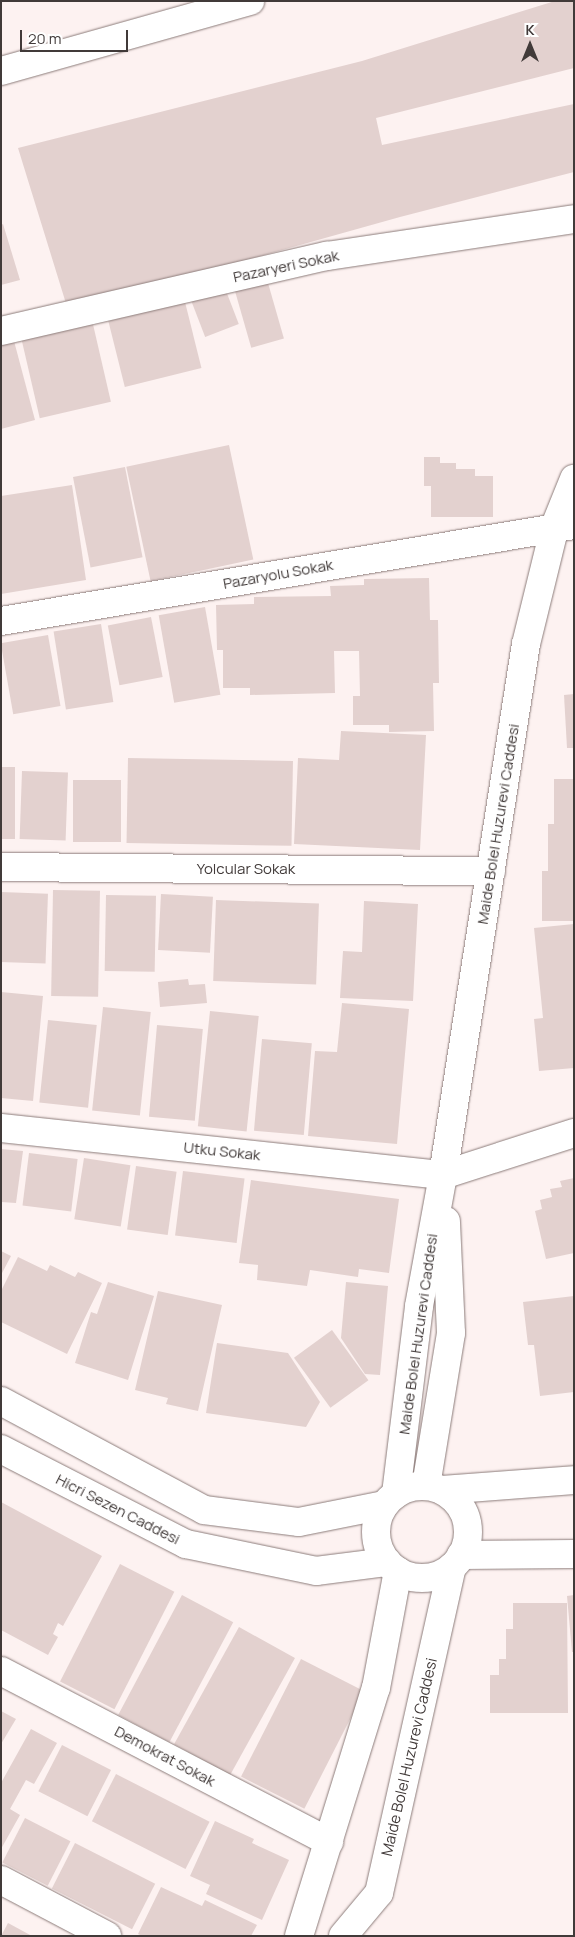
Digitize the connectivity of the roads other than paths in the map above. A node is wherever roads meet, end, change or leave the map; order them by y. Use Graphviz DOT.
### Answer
graph roads {
  1 [pos="250,1"];
  2 [pos="1,71"];
  3 [pos="574,219"];
  4 [pos="1,331"];
  5 [pos="574,479"];
  6 [pos="564,525"];
  7 [pos="1,621"];
  8 [pos="1,867"];
  9 [pos="492,871"];
  10 [pos="1,1128"];
  11 [pos="574,1133"];
  12 [pos="443,1175"];
  13 [pos="1,1402"];
  14 [pos="1,1450"];
  15 [pos="574,1480"];
  16 [pos="434,1488"];
  17 [pos="390,1500"];
  18 [pos="574,1554"];
  19 [pos="457,1561"];
  20 [pos="392,1566"];
  21 [pos="1,1671"];
  22 [pos="329,1842"];
  23 [pos="1,1880"];
  24 [pos="107,1936"];
  25 [pos="299,1936"];
  26 [pos="343,1936"];
  1 -- 2 [label="main road"];
  3 -- 4 [label="main road, Pazaryeri Sokak"];
  5 -- 6 [label="main road, Maide Bolel Huzurevi Caddesi"];
  6 -- 7 [label="main road, Pazaryolu Sokak"];
  6 -- 9 [label="main road, Maide Bolel Huzurevi Caddesi"];
  8 -- 9 [label="main road, Yolcular Sokak"];
  9 -- 12 [label="main road, Maide Bolel Huzurevi Caddesi"];
  10 -- 12 [label="main road, Utku Sokak"];
  11 -- 12 [label="main road"];
  12 -- 16 [label="main road, Maide Bolel Huzurevi Caddesi"];
  12 -- 17 [label="main road, Maide Bolel Huzurevi Caddesi"];
  13 -- 17 [label="main road"];
  14 -- 20 [label="main road, Hicri Sezen Caddesi"];
  15 -- 16 [label="main road"];
  16 -- 17 [label="main road"];
  16 -- 19 [label="main road"];
  17 -- 20 [label="main road"];
  18 -- 19 [label="main road"];
  19 -- 20 [label="main road"];
  19 -- 26 [label="main road, Maide Bolel Huzurevi Caddesi"];
  20 -- 22 [label="main road"];
  21 -- 22 [label="main road, Demokrat Sokak"];
  22 -- 25 [label="main road"];
  23 -- 24 [label="main road"];
}
